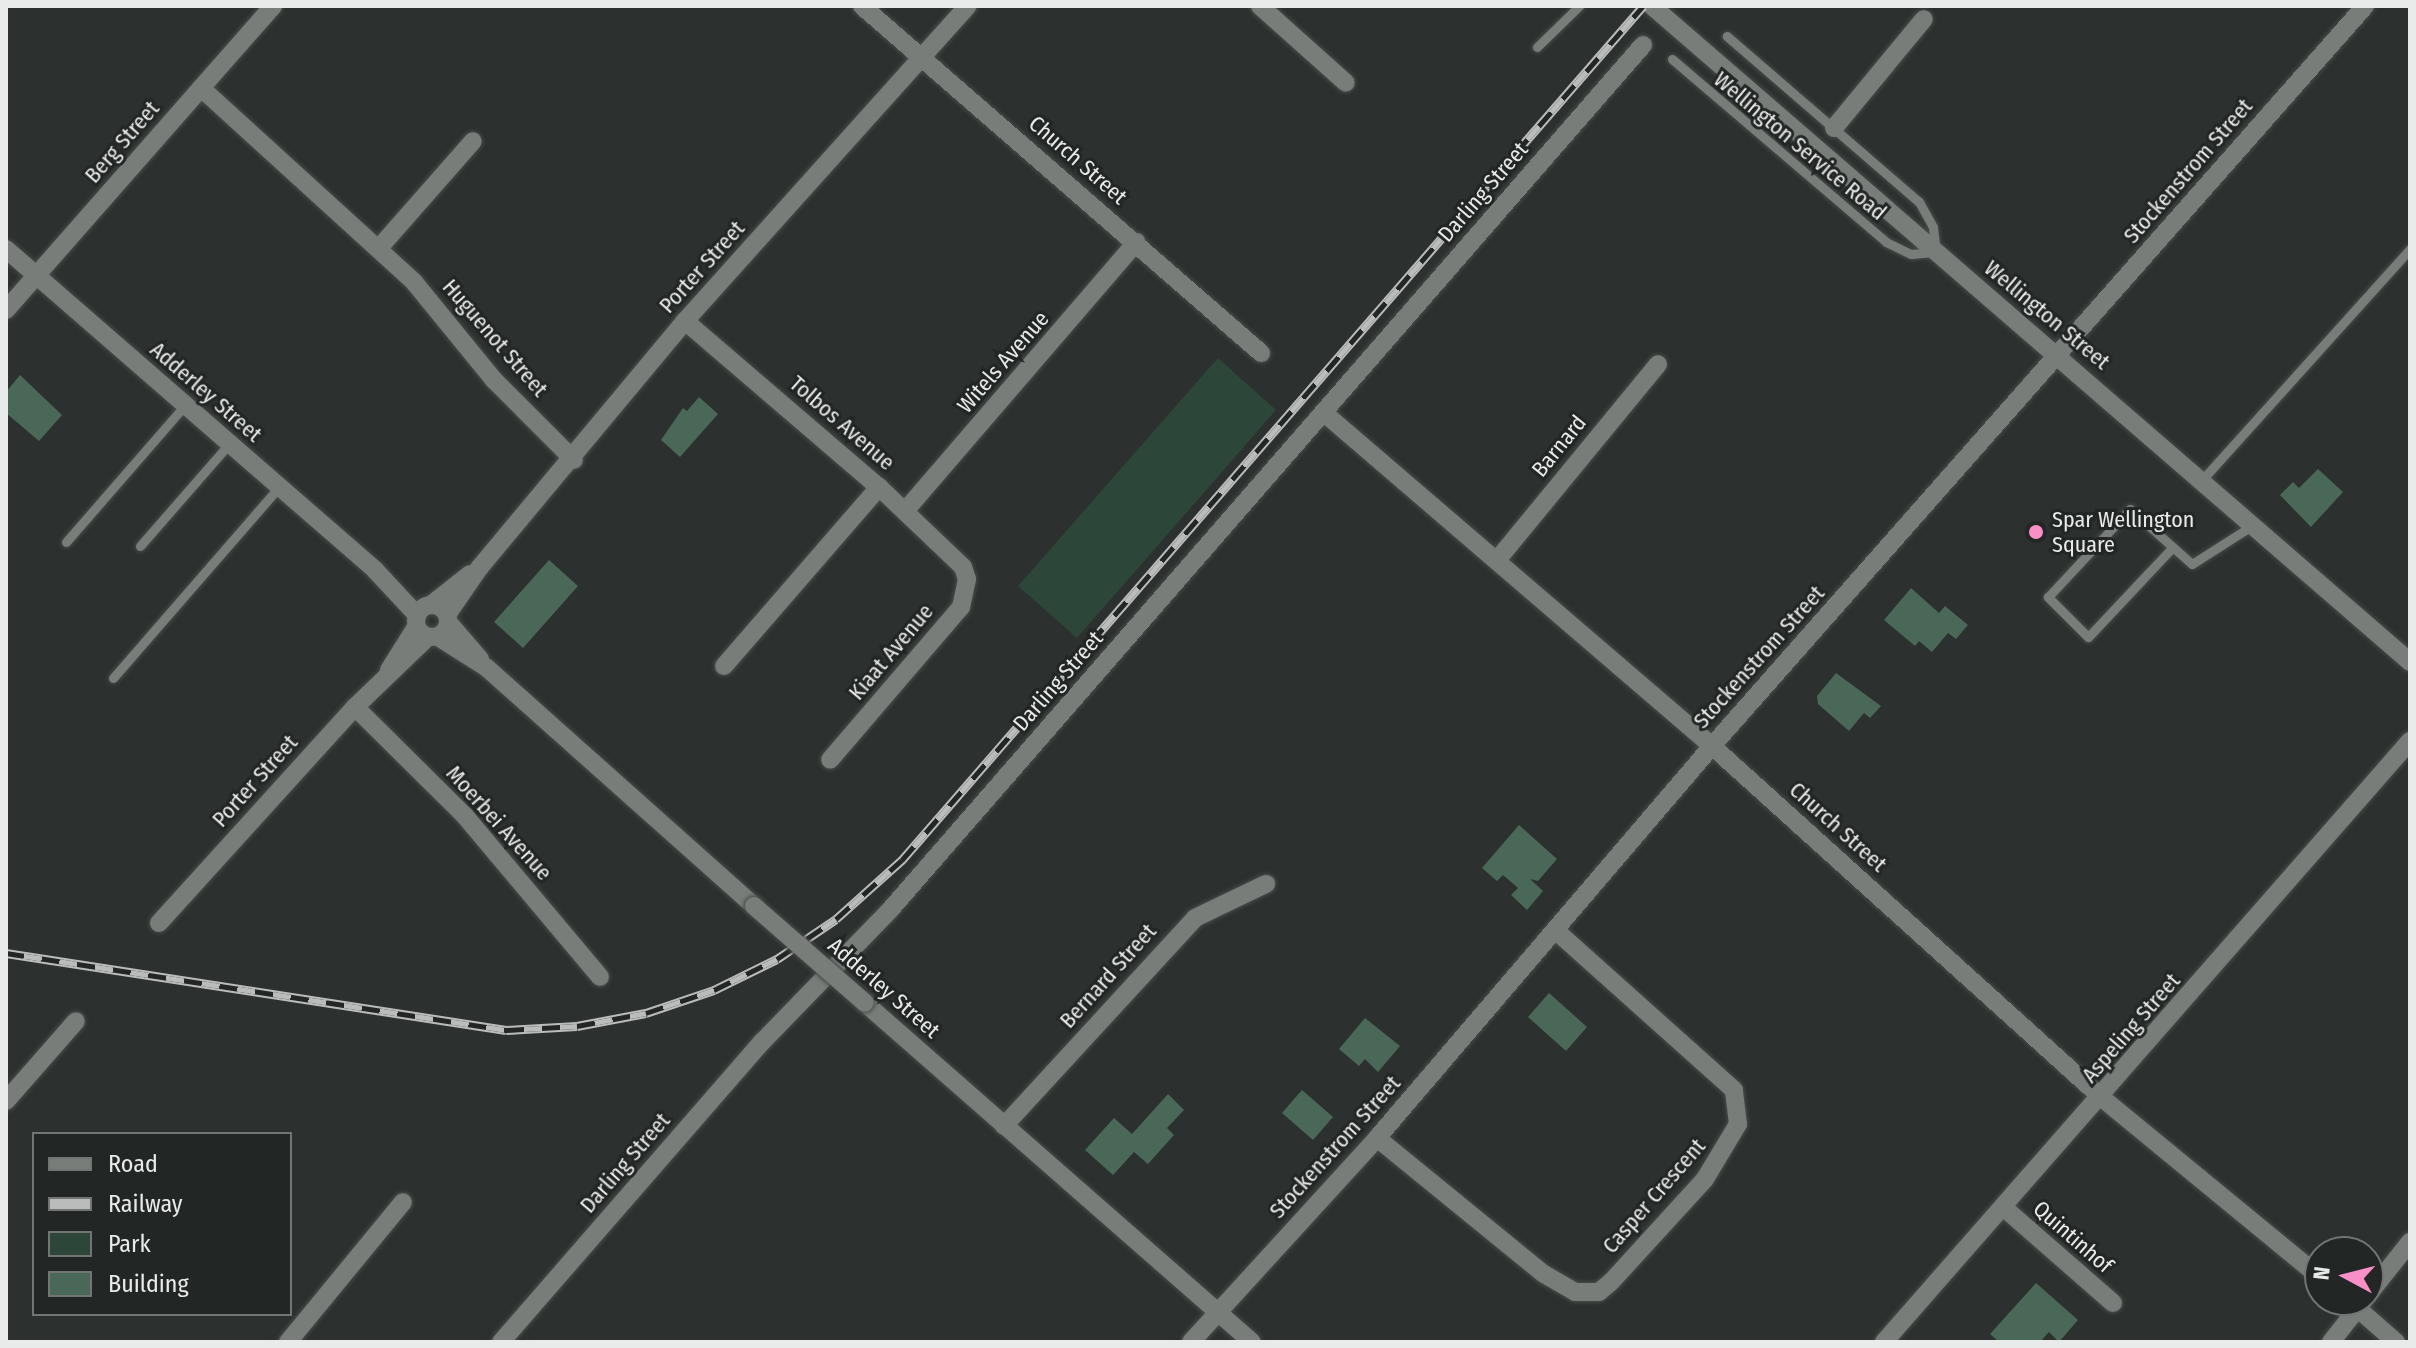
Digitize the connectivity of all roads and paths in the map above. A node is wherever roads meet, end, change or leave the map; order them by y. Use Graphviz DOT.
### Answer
graph roads {
  1 [pos="273,6"];
  2 [pos="862,6"];
  3 [pos="968,6"];
  4 [pos="1260,6"];
  5 [pos="1579,6"];
  6 [pos="1652,6"];
  7 [pos="2365,6"];
  8 [pos="1924,19"];
  9 [pos="1727,36"];
  10 [pos="1643,45"];
  11 [pos="1537,47"];
  12 [pos="922,58"];
  13 [pos="1672,59"];
  14 [pos="1346,83"];
  15 [pos="201,88"];
  16 [pos="1834,128"];
  17 [pos="473,141"];
  18 [pos="1136,242"];
  19 [pos="379,248"];
  20 [pos="6,249"];
  21 [pos="2410,249"];
  22 [pos="1936,252"];
  23 [pos="37,276"];
  24 [pos="6,310"];
  25 [pos="685,321"];
  26 [pos="1261,353"];
  27 [pos="2058,355"];
  28 [pos="1658,364"];
  29 [pos="185,405"];
  30 [pos="1323,412"];
  31 [pos="229,444"];
  32 [pos="574,460"];
  33 [pos="2202,480"];
  34 [pos="279,487"];
  35 [pos="879,487"];
  36 [pos="905,511"];
  37 [pos="2253,525"];
  38 [pos="66,542"];
  39 [pos="140,546"];
  40 [pos="2171,549"];
  41 [pos="1498,559"];
  42 [pos="963,567"];
  43 [pos="431,620"];
  44 [pos="2410,662"];
  45 [pos="724,666"];
  46 [pos="113,678"];
  47 [pos="355,707"];
  48 [pos="2410,741"];
  49 [pos="1712,746"];
  50 [pos="830,760"];
  51 [pos="1266,884"];
  52 [pos="159,923"];
  53 [pos="1555,930"];
  54 [pos="600,977"];
  55 [pos="76,1021"];
  56 [pos="2102,1098"];
  57 [pos="6,1101"];
  58 [pos="1004,1126"];
  59 [pos="1377,1138"];
  60 [pos="403,1202"];
  61 [pos="2003,1207"];
  62 [pos="2410,1242"];
  63 [pos="2304,1264"];
  64 [pos="2384,1273"];
  65 [pos="2113,1303"];
  66 [pos="1217,1312"];
  67 [pos="2349,1316"];
  68 [pos="2373,1316"];
  69 [pos="288,1342"];
  70 [pos="501,1342"];
  71 [pos="1191,1342"];
  72 [pos="1252,1342"];
  73 [pos="1884,1342"];
  74 [pos="2331,1342"];
  75 [pos="2396,1342"];
  1 -- 15 [label="street, Berg Street"];
  2 -- 12 [label="street, Church Street"];
  3 -- 12 [label="street, Porter Street"];
  4 -- 14 [label="street"];
  5 -- 11 [label="lane"];
  6 -- 22 [label="street, Wellington Street"];
  7 -- 27 [label="street, Stockenstrom Street"];
  8 -- 16 [label="street"];
  9 -- 16 [label="lane, Wellington Service Road"];
  10 -- 30 [label="street, Darling Street"];
  12 -- 18 [label="street, Church Street"];
  12 -- 25 [label="street, Porter Street"];
  13 -- 22 [label="lane, Wellington Service Road"];
  15 -- 19 [label="street, Huguenot Street"];
  15 -- 23 [label="street, Berg Street"];
  16 -- 22 [label="lane, Wellington Service Road"];
  17 -- 19 [label="street"];
  18 -- 26 [label="street, Church Street"];
  18 -- 36 [label="street, Witels Avenue"];
  19 -- 32 [label="street, Huguenot Street"];
  20 -- 23 [label="street, Adderley Street"];
  21 -- 33 [label="lane"];
  22 -- 27 [label="street, Wellington Street"];
  23 -- 24 [label="street, Berg Street"];
  23 -- 29 [label="street, Adderley Street"];
  25 -- 32 [label="street, Porter Street"];
  25 -- 35 [label="street, Tolbos Avenue"];
  27 -- 33 [label="street, Wellington Street"];
  27 -- 49 [label="street, Stockenstrom Street"];
  28 -- 41 [label="street, Barnard"];
  29 -- 31 [label="street, Adderley Street"];
  29 -- 38 [label="lane"];
  30 -- 41 [label="street, Church Street"];
  30 -- 70 [label="street, Darling Street"];
  31 -- 34 [label="street, Adderley Street"];
  31 -- 39 [label="lane"];
  32 -- 43 [label="street, Porter Street"];
  33 -- 37 [label="street, Wellington Street"];
  34 -- 43 [label="street, Adderley Street"];
  34 -- 46 [label="lane"];
  35 -- 36 [label="street, Tolbos Avenue"];
  35 -- 45 [label="street"];
  36 -- 42 [label="street, Tolbos Avenue"];
  37 -- 40 [label="lane"];
  37 -- 44 [label="street, Wellington Street"];
  40 -- 40 [label="lane"];
  41 -- 49 [label="street, Church Street"];
  42 -- 50 [label="street, Kiaat Avenue"];
  43 -- 47 [label="street, Porter Street"];
  43 -- 58 [label="street, Adderley Street, bridge"];
  47 -- 52 [label="street, Porter Street"];
  47 -- 54 [label="street, Moerbei Avenue"];
  48 -- 56 [label="street, Aspeling Street"];
  49 -- 53 [label="street, Stockenstrom Street"];
  49 -- 56 [label="street, Church Street"];
  51 -- 58 [label="street, Bernard Street"];
  53 -- 59 [label="street, Stockenstrom Street"];
  53 -- 59 [label="street, Casper Crescent"];
  55 -- 57 [label="street"];
  56 -- 61 [label="street, Aspeling Street"];
  56 -- 63 [label="street, Church Street"];
  58 -- 66 [label="street, Adderley Street"];
  59 -- 66 [label="street, Stockenstrom Street"];
  60 -- 69 [label="street"];
  61 -- 65 [label="street, Quintinhof"];
  61 -- 73 [label="street, Aspeling Street"];
  62 -- 64 [label="street"];
  66 -- 71 [label="street, Stockenstrom Street"];
  66 -- 72 [label="street, Adderley Street"];
  67 -- 74 [label="street"];
  68 -- 75 [label="street"];
}
